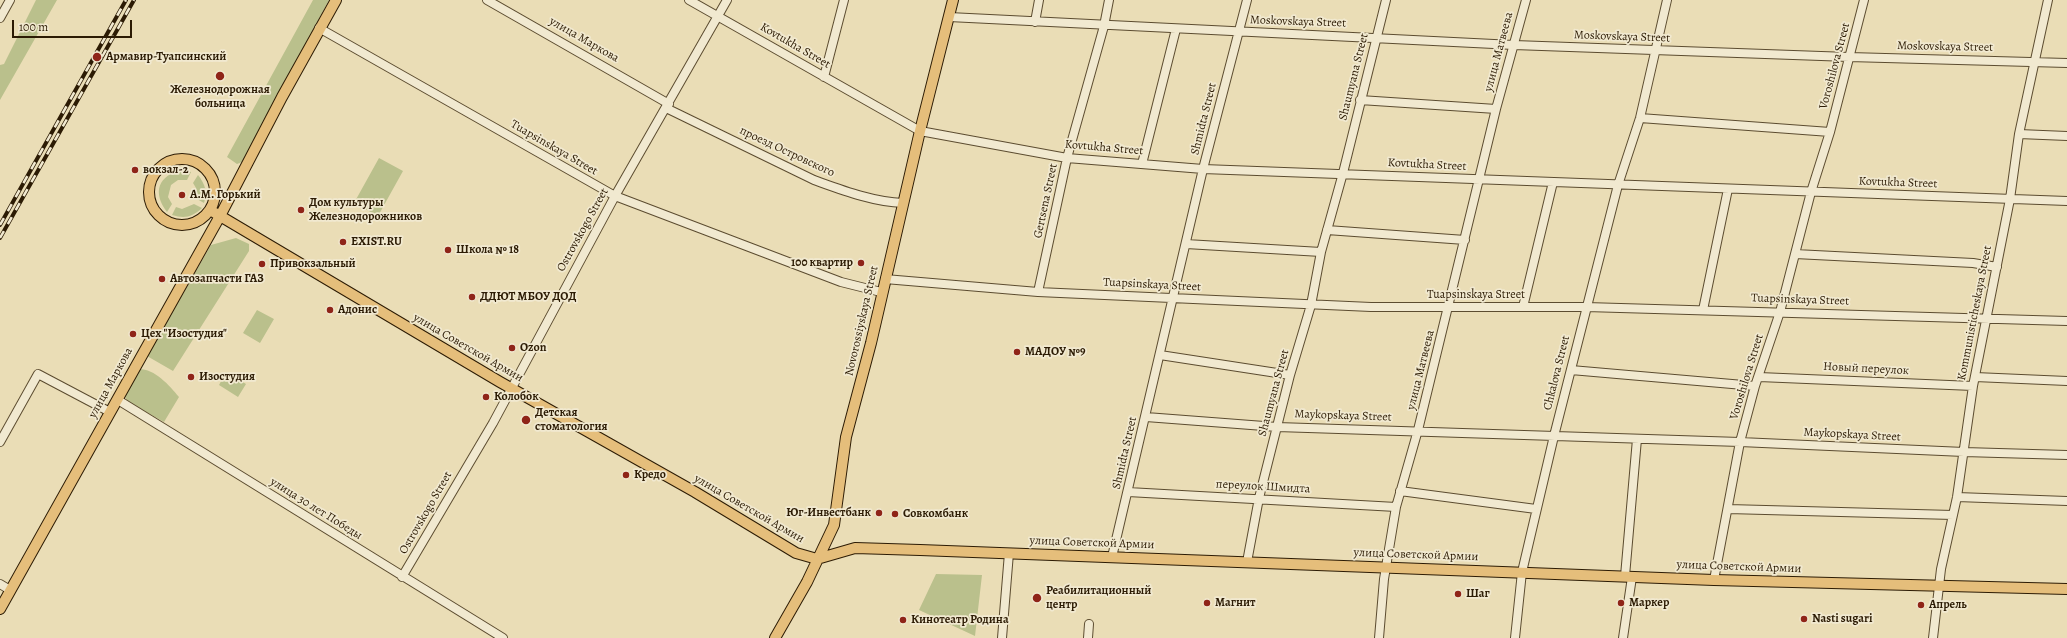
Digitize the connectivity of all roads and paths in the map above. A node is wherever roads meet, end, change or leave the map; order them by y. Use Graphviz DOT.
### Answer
graph roads {
  1 [pos="10,0"];
  2 [pos="336,0"];
  3 [pos="487,0"];
  4 [pos="689,0"];
  5 [pos="727,0"];
  6 [pos="844,0"];
  7 [pos="953,0"];
  8 [pos="1039,0"];
  9 [pos="1109,0"];
  10 [pos="1247,0"];
  11 [pos="1386,0"];
  12 [pos="1526,0"];
  13 [pos="1667,0"];
  14 [pos="1864,0"];
  15 [pos="2048,0"];
  16 [pos="718,16"];
  17 [pos="0,18"];
  18 [pos="949,18"];
  19 [pos="1035,22"];
  20 [pos="1104,26"];
  21 [pos="319,28"];
  22 [pos="1176,29"];
  23 [pos="1239,32"];
  24 [pos="1376,37"];
  25 [pos="1514,45"];
  26 [pos="1656,50"];
  27 [pos="1849,57"];
  28 [pos="2035,61"];
  29 [pos="2067,63"];
  30 [pos="824,77"];
  31 [pos="1360,100"];
  32 [pos="668,106"];
  33 [pos="1496,110"];
  34 [pos="1640,118"];
  35 [pos="920,131"];
  36 [pos="1830,132"];
  37 [pos="2019,134"];
  38 [pos="2067,136"];
  39 [pos="1067,158"];
  40 [pos="1142,164"];
  41 [pos="1203,169"];
  42 [pos="1343,173"];
  43 [pos="1480,179"];
  44 [pos="1553,182"];
  45 [pos="1618,185"];
  46 [pos="1728,189"];
  47 [pos="1811,192"];
  48 [pos="615,196"];
  49 [pos="2010,199"];
  50 [pos="2067,201"];
  51 [pos="903,203"];
  52 [pos="210,210"];
  53 [pos="220,216"];
  54 [pos="1327,230"];
  55 [pos="1465,240"];
  56 [pos="1186,244"];
  57 [pos="1322,252"];
  58 [pos="1795,254"];
  59 [pos="1996,267"];
  60 [pos="885,279"];
  61 [pos="881,292"];
  62 [pos="1038,292"];
  63 [pos="1173,298"];
  64 [pos="1311,305"];
  65 [pos="1449,307"];
  66 [pos="1523,307"];
  67 [pos="1586,307"];
  68 [pos="1702,310"];
  69 [pos="1780,312"];
  70 [pos="1986,318"];
  71 [pos="2067,320"];
  72 [pos="1160,355"];
  73 [pos="1572,370"];
  74 [pos="1290,375"];
  75 [pos="1759,377"];
  76 [pos="1975,377"];
  77 [pos="2067,382"];
  78 [pos="1755,386"];
  79 [pos="1973,386"];
  80 [pos="511,388"];
  81 [pos="118,400"];
  82 [pos="110,412"];
  83 [pos="1146,416"];
  84 [pos="1277,427"];
  85 [pos="1418,430"];
  86 [pos="1554,436"];
  87 [pos="1637,439"];
  88 [pos="0,442"];
  89 [pos="1740,442"];
  90 [pos="1964,452"];
  91 [pos="2067,455"];
  92 [pos="1400,491"];
  93 [pos="1128,492"];
  94 [pos="1957,497"];
  95 [pos="1259,498"];
  96 [pos="2067,501"];
  97 [pos="1396,507"];
  98 [pos="1536,509"];
  99 [pos="1728,509"];
  100 [pos="1953,514"];
  101 [pos="1009,553"];
  102 [pos="1112,557"];
  103 [pos="817,559"];
  104 [pos="1247,562"];
  105 [pos="1385,567"];
  106 [pos="1522,572"];
  107 [pos="402,576"];
  108 [pos="1628,576"];
  109 [pos="1714,580"];
  110 [pos="0,584"];
  111 [pos="1939,587"];
  112 [pos="2067,589"];
  113 [pos="10,590"];
  114 [pos="0,609"];
  115 [pos="1089,624"];
  116 [pos="503,638"];
  117 [pos="775,638"];
  118 [pos="1002,638"];
  119 [pos="1088,638"];
  120 [pos="1379,638"];
  121 [pos="1515,638"];
  122 [pos="1623,638"];
  123 [pos="1933,638"];
  1 -- 17 [label="street"];
  2 -- 21 [label="main road, улица Маркова"];
  3 -- 32 [label="street, улица Маркова"];
  4 -- 16 [label="street, Kovtukha Street"];
  5 -- 16 [label="street, Ostrovskogo Street"];
  6 -- 30 [label="street"];
  7 -- 18 [label="main road, Novorossiyskaya Street"];
  8 -- 19 [label="street"];
  9 -- 20 [label="street, Gertsena Street"];
  10 -- 23 [label="street, Shmidta Street"];
  11 -- 24 [label="street, Shaumyana Street"];
  12 -- 25 [label="street, улица Матвеева"];
  13 -- 26 [label="street, Chkalova Street"];
  14 -- 27 [label="street, Voroshilova Street"];
  15 -- 28 [label="street, Kommunisticheskaya Street"];
  16 -- 30 [label="street, Kovtukha Street"];
  16 -- 32 [label="street, Ostrovskogo Street"];
  18 -- 19 [label="street, Moskovskaya Street"];
  18 -- 35 [label="main road, Novorossiyskaya Street"];
  19 -- 20 [label="street, Moskovskaya Street"];
  20 -- 22 [label="street, Moskovskaya Street"];
  20 -- 39 [label="street, Gertsena Street"];
  21 -- 48 [label="street, Tuapsinskaya Street"];
  21 -- 53 [label="main road, улица Маркова"];
  22 -- 23 [label="street, Moskovskaya Street"];
  22 -- 40 [label="street"];
  23 -- 24 [label="street, Moskovskaya Street"];
  23 -- 41 [label="street, Shmidta Street"];
  24 -- 25 [label="street, Moskovskaya Street"];
  24 -- 31 [label="street, Shaumyana Street"];
  25 -- 26 [label="street, Moskovskaya Street"];
  25 -- 33 [label="street, улица Матвеева"];
  26 -- 27 [label="street, Moskovskaya Street"];
  26 -- 34 [label="street, Chkalova Street"];
  27 -- 28 [label="street, Moskovskaya Street"];
  27 -- 36 [label="street, Voroshilova Street"];
  28 -- 29 [label="street, Moskovskaya Street"];
  28 -- 37 [label="street, Kommunisticheskaya Street"];
  30 -- 35 [label="street, Kovtukha Street"];
  31 -- 33 [label="street, улица Матвеева"];
  31 -- 42 [label="street, Shaumyana Street"];
  32 -- 48 [label="street, Ostrovskogo Street"];
  32 -- 51 [label="street, проезд Островского"];
  33 -- 43 [label="street, улица Матвеева"];
  34 -- 36 [label="street"];
  34 -- 45 [label="street, Chkalova Street"];
  35 -- 39 [label="street, Kovtukha Street"];
  35 -- 51 [label="main road, Novorossiyskaya Street"];
  36 -- 47 [label="street, Voroshilova Street"];
  37 -- 38 [label="street"];
  37 -- 49 [label="street, Kommunisticheskaya Street"];
  39 -- 40 [label="street, Kovtukha Street"];
  39 -- 62 [label="street, Gertsena Street"];
  40 -- 41 [label="street, Kovtukha Street"];
  41 -- 42 [label="street, Kovtukha Street"];
  41 -- 56 [label="street, Shmidta Street"];
  42 -- 43 [label="street, Kovtukha Street"];
  42 -- 54 [label="street, Shaumyana Street"];
  43 -- 44 [label="street, Kovtukha Street"];
  43 -- 55 [label="street, улица Матвеева"];
  44 -- 45 [label="street, Kovtukha Street"];
  44 -- 66 [label="street"];
  45 -- 46 [label="street, Kovtukha Street"];
  45 -- 67 [label="street, Chkalova Street"];
  46 -- 47 [label="street, Kovtukha Street"];
  46 -- 68 [label="street"];
  47 -- 49 [label="street, Kovtukha Street"];
  47 -- 58 [label="street, Voroshilova Street"];
  48 -- 61 [label="street, Tuapsinskaya Street"];
  48 -- 80 [label="street, Ostrovskogo Street"];
  49 -- 50 [label="street, Kovtukha Street"];
  49 -- 59 [label="street, Kommunisticheskaya Street"];
  51 -- 60 [label="main road, Novorossiyskaya Street"];
  52 -- 52 [label="main road"];
  52 -- 53 [label="main road, улица Советской Армии"];
  53 -- 80 [label="main road, улица Советской Армии"];
  53 -- 81 [label="main road, улица Маркова"];
  54 -- 55 [label="street"];
  54 -- 57 [label="street, Shaumyana Street"];
  55 -- 65 [label="street, улица Матвеева"];
  56 -- 57 [label="street"];
  56 -- 63 [label="street, Shmidta Street"];
  57 -- 64 [label="street, Shaumyana Street"];
  58 -- 59 [label="street"];
  58 -- 69 [label="street, Voroshilova Street"];
  59 -- 70 [label="street, Kommunisticheskaya Street"];
  60 -- 61 [label="main road, Novorossiyskaya Street"];
  60 -- 62 [label="street, Tuapsinskaya Street"];
  61 -- 103 [label="main road, Novorossiyskaya Street"];
  62 -- 63 [label="street, Tuapsinskaya Street"];
  63 -- 64 [label="street, Tuapsinskaya Street"];
  63 -- 72 [label="street, Shmidta Street"];
  64 -- 65 [label="street, Tuapsinskaya Street"];
  64 -- 74 [label="street, Shaumyana Street"];
  65 -- 66 [label="street, Tuapsinskaya Street"];
  65 -- 85 [label="street, улица Матвеева"];
  66 -- 67 [label="street, Tuapsinskaya Street"];
  67 -- 68 [label="street, Tuapsinskaya Street"];
  67 -- 73 [label="street, Chkalova Street"];
  68 -- 69 [label="street, Tuapsinskaya Street"];
  69 -- 70 [label="street, Tuapsinskaya Street"];
  69 -- 75 [label="street, Voroshilova Street"];
  70 -- 71 [label="street, Tuapsinskaya Street"];
  70 -- 76 [label="street, Kommunisticheskaya Street"];
  72 -- 74 [label="street"];
  72 -- 83 [label="street, Shmidta Street"];
  73 -- 78 [label="street"];
  73 -- 86 [label="street, Chkalova Street"];
  74 -- 84 [label="street, Shaumyana Street"];
  75 -- 78 [label="street, Voroshilova Street"];
  75 -- 79 [label="street, Новый переулок"];
  76 -- 77 [label="street"];
  76 -- 79 [label="street, Kommunisticheskaya Street"];
  78 -- 89 [label="street, Voroshilova Street"];
  79 -- 90 [label="street, Kommunisticheskaya Street"];
  80 -- 103 [label="main road, улица Советской Армии"];
  80 -- 107 [label="street, Ostrovskogo Street"];
  81 -- 82 [label="main road, улица Маркова"];
  81 -- 107 [label="street, улица 30 лет Победы"];
  82 -- 88 [label="street"];
  82 -- 113 [label="main road, улица Маркова"];
  83 -- 84 [label="street, Maykopskaya Street"];
  83 -- 93 [label="street, Shmidta Street"];
  84 -- 85 [label="street, Maykopskaya Street"];
  84 -- 95 [label="street, Shaumyana Street"];
  85 -- 86 [label="street, Maykopskaya Street"];
  85 -- 92 [label="street, улица Матвеева"];
  86 -- 87 [label="street, Maykopskaya Street"];
  86 -- 98 [label="street, Chkalova Street"];
  87 -- 89 [label="street, Maykopskaya Street"];
  87 -- 108 [label="street"];
  89 -- 90 [label="street, Maykopskaya Street"];
  89 -- 99 [label="street, Voroshilova Street"];
  90 -- 91 [label="street, Maykopskaya Street"];
  90 -- 94 [label="street, Kommunisticheskaya Street"];
  92 -- 97 [label="street, улица Матвеева"];
  92 -- 98 [label="street"];
  93 -- 95 [label="street, переулок Шмидта"];
  93 -- 102 [label="street, Shmidta Street"];
  94 -- 96 [label="street"];
  94 -- 100 [label="street, Kommunisticheskaya Street"];
  95 -- 97 [label="street, переулок Шмидта"];
  95 -- 104 [label="street, Shaumyana Street"];
  97 -- 105 [label="street, улица Матвеева"];
  98 -- 106 [label="street, Chkalova Street"];
  99 -- 100 [label="street"];
  99 -- 109 [label="street, Voroshilova Street"];
  100 -- 111 [label="street, Kommunisticheskaya Street"];
  101 -- 102 [label="main road, улица Советской Армии"];
  101 -- 103 [label="main road, улица Советской Армии"];
  101 -- 118 [label="street"];
  102 -- 104 [label="main road, улица Советской Армии"];
  103 -- 117 [label="main road, Novorossiyskaya Street"];
  104 -- 105 [label="main road, улица Советской Армии"];
  105 -- 106 [label="main road, улица Советской Армии"];
  105 -- 120 [label="street, улица Матвеева"];
  106 -- 108 [label="main road, улица Советской Армии"];
  106 -- 121 [label="street, Chkalova Street"];
  107 -- 116 [label="street, улица 30 лет Победы"];
  108 -- 109 [label="main road, улица Советской Армии"];
  108 -- 122 [label="street"];
  109 -- 111 [label="main road, улица Советской Армии"];
  110 -- 113 [label="street"];
  111 -- 112 [label="main road, улица Советской Армии"];
  111 -- 123 [label="street, Kommunisticheskaya Street"];
  113 -- 114 [label="main road, улица Маркова"];
  115 -- 119 [label="street"];
}
